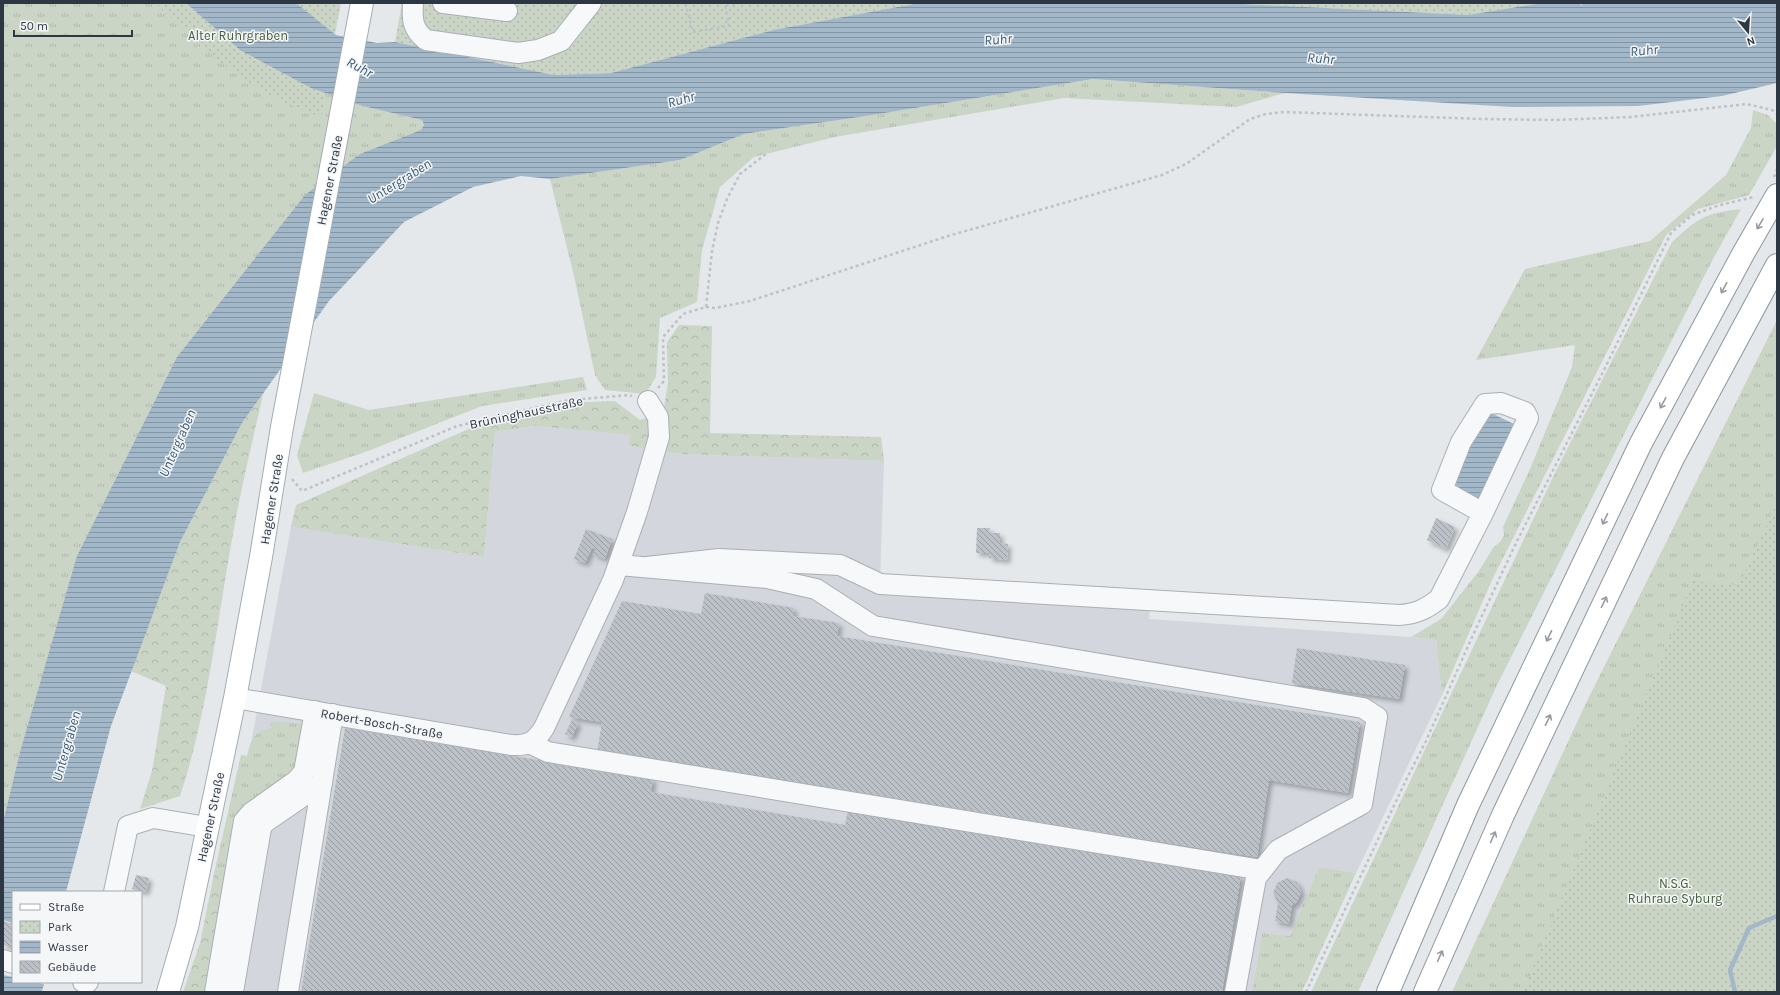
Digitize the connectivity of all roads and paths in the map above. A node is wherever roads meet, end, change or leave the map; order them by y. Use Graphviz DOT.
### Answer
graph roads {
  1 [pos="413,3"];
  2 [pos="443,3"];
  3 [pos="591,3"];
  4 [pos="685,3"];
  5 [pos="739,3"];
  6 [pos="1581,3"];
  7 [pos="725,5"];
  8 [pos="1582,8"];
  9 [pos="360,10"];
  10 [pos="507,11"];
  11 [pos="1777,114"];
  12 [pos="766,154"];
  13 [pos="1769,195"];
  14 [pos="1777,265"];
  15 [pos="706,308"];
  16 [pos="648,401"];
  17 [pos="274,475"];
  18 [pos="1483,513"];
  19 [pos="619,565"];
  20 [pos="647,567"];
  21 [pos="235,698"];
  22 [pos="324,713"];
  23 [pos="529,743"];
  24 [pos="322,783"];
  25 [pos="208,827"];
  26 [pos="1262,870"];
  27 [pos="114,891"];
  28 [pos="168,992"];
  29 [pos="215,992"];
  30 [pos="233,992"];
  31 [pos="288,992"];
  32 [pos="1235,992"];
  33 [pos="1306,992"];
  34 [pos="1388,992"];
  35 [pos="1425,992"];
  1 -- 3 [label="street"];
  2 -- 10 [label="street"];
  4 -- 7 [label="path"];
  5 -- 7 [label="path"];
  6 -- 8 [label="path"];
  9 -- 17 [label="main road, Hagener Straße"];
  11 -- 15 [label="path"];
  12 -- 15 [label="path"];
  13 -- 33 [label="path"];
  13 -- 34 [label="main road, one-way"];
  35 -- 14 [label="main road, one-way"];
  15 -- 16 [label="path"];
  16 -- 17 [label="path, Brüninghausstraße"];
  16 -- 19 [label="street"];
  17 -- 21 [label="main road, Hagener Straße"];
  18 -- 18 [label="street"];
  18 -- 20 [label="street"];
  19 -- 20 [label="street"];
  19 -- 23 [label="street"];
  20 -- 26 [label="street"];
  21 -- 22 [label="street, Robert-Bosch-Straße"];
  21 -- 25 [label="main road, Hagener Straße"];
  22 -- 23 [label="street, Robert-Bosch-Straße"];
  22 -- 24 [label="street"];
  22 -- 29 [label="street"];
  23 -- 26 [label="street"];
  24 -- 30 [label="street"];
  24 -- 31 [label="street"];
  25 -- 27 [label="street"];
  25 -- 28 [label="main road, Hagener Straße"];
  26 -- 32 [label="street"];
}
